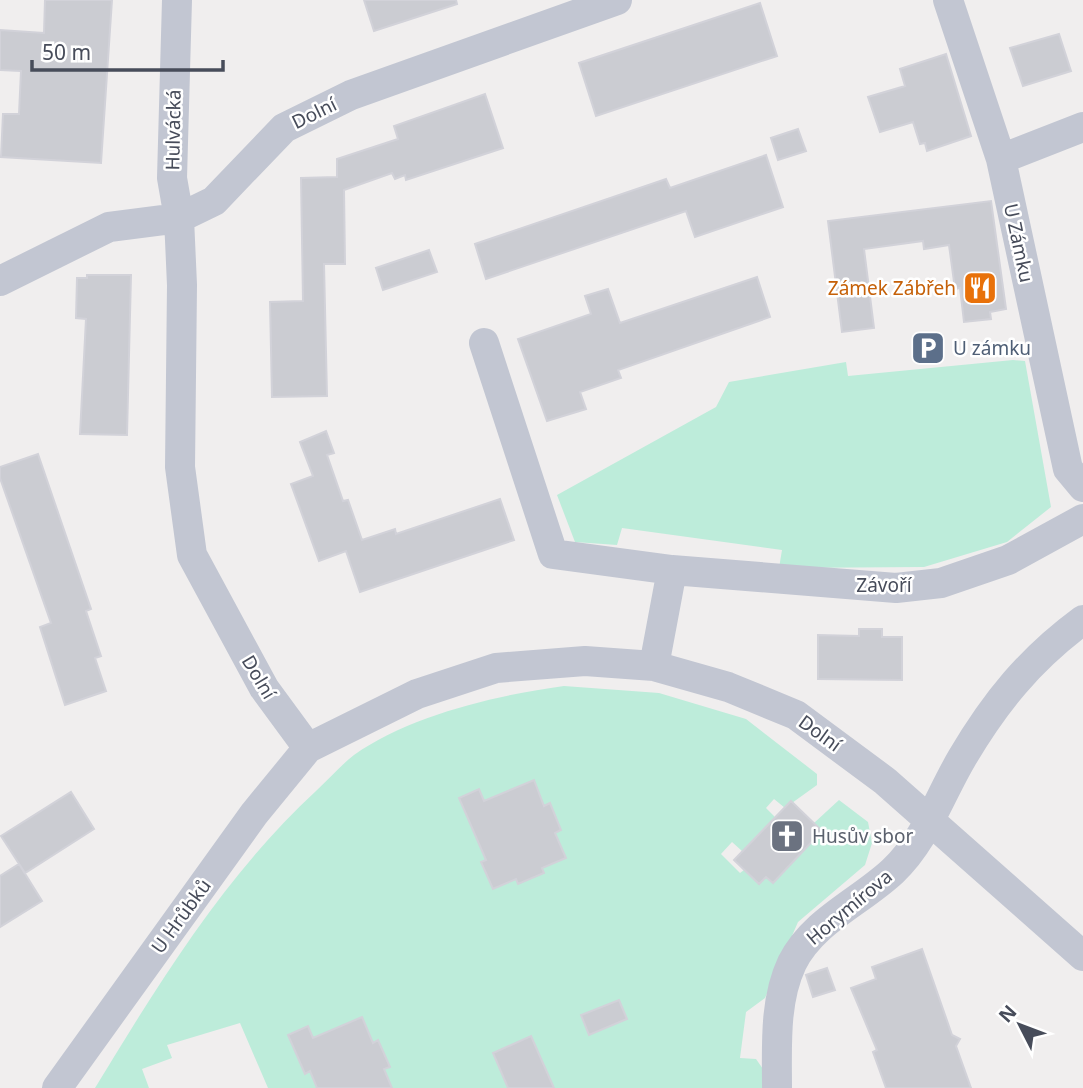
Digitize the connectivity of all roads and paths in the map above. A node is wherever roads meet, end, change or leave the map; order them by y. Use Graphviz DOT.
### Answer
graph roads {
  1 [pos="177,0"];
  2 [pos="617,0"];
  3 [pos="947,0"];
  4 [pos="1083,127"];
  5 [pos="1001,159"];
  6 [pos="179,218"];
  7 [pos="0,281"];
  8 [pos="484,343"];
  9 [pos="1083,486"];
  10 [pos="1083,519"];
  11 [pos="672,570"];
  12 [pos="1083,620"];
  13 [pos="654,666"];
  14 [pos="308,748"];
  15 [pos="928,823"];
  16 [pos="1083,956"];
  17 [pos="57,1088"];
  18 [pos="777,1088"];
  1 -- 6 [label="street, Hulvácká"];
  2 -- 6 [label="street, Dolní"];
  3 -- 5 [label="street, U Zámku"];
  4 -- 5 [label="street"];
  5 -- 9 [label="street, U Zámku"];
  6 -- 7 [label="street"];
  6 -- 14 [label="street, Dolní"];
  8 -- 11 [label="street, Závoří"];
  10 -- 11 [label="street, Závoří"];
  11 -- 13 [label="street"];
  12 -- 15 [label="street, Horymírova"];
  13 -- 14 [label="street, Dolní"];
  13 -- 15 [label="street, Dolní"];
  14 -- 17 [label="street, U Hrůbků"];
  15 -- 16 [label="street, Dolní"];
  15 -- 18 [label="street, Horymírova"];
}
